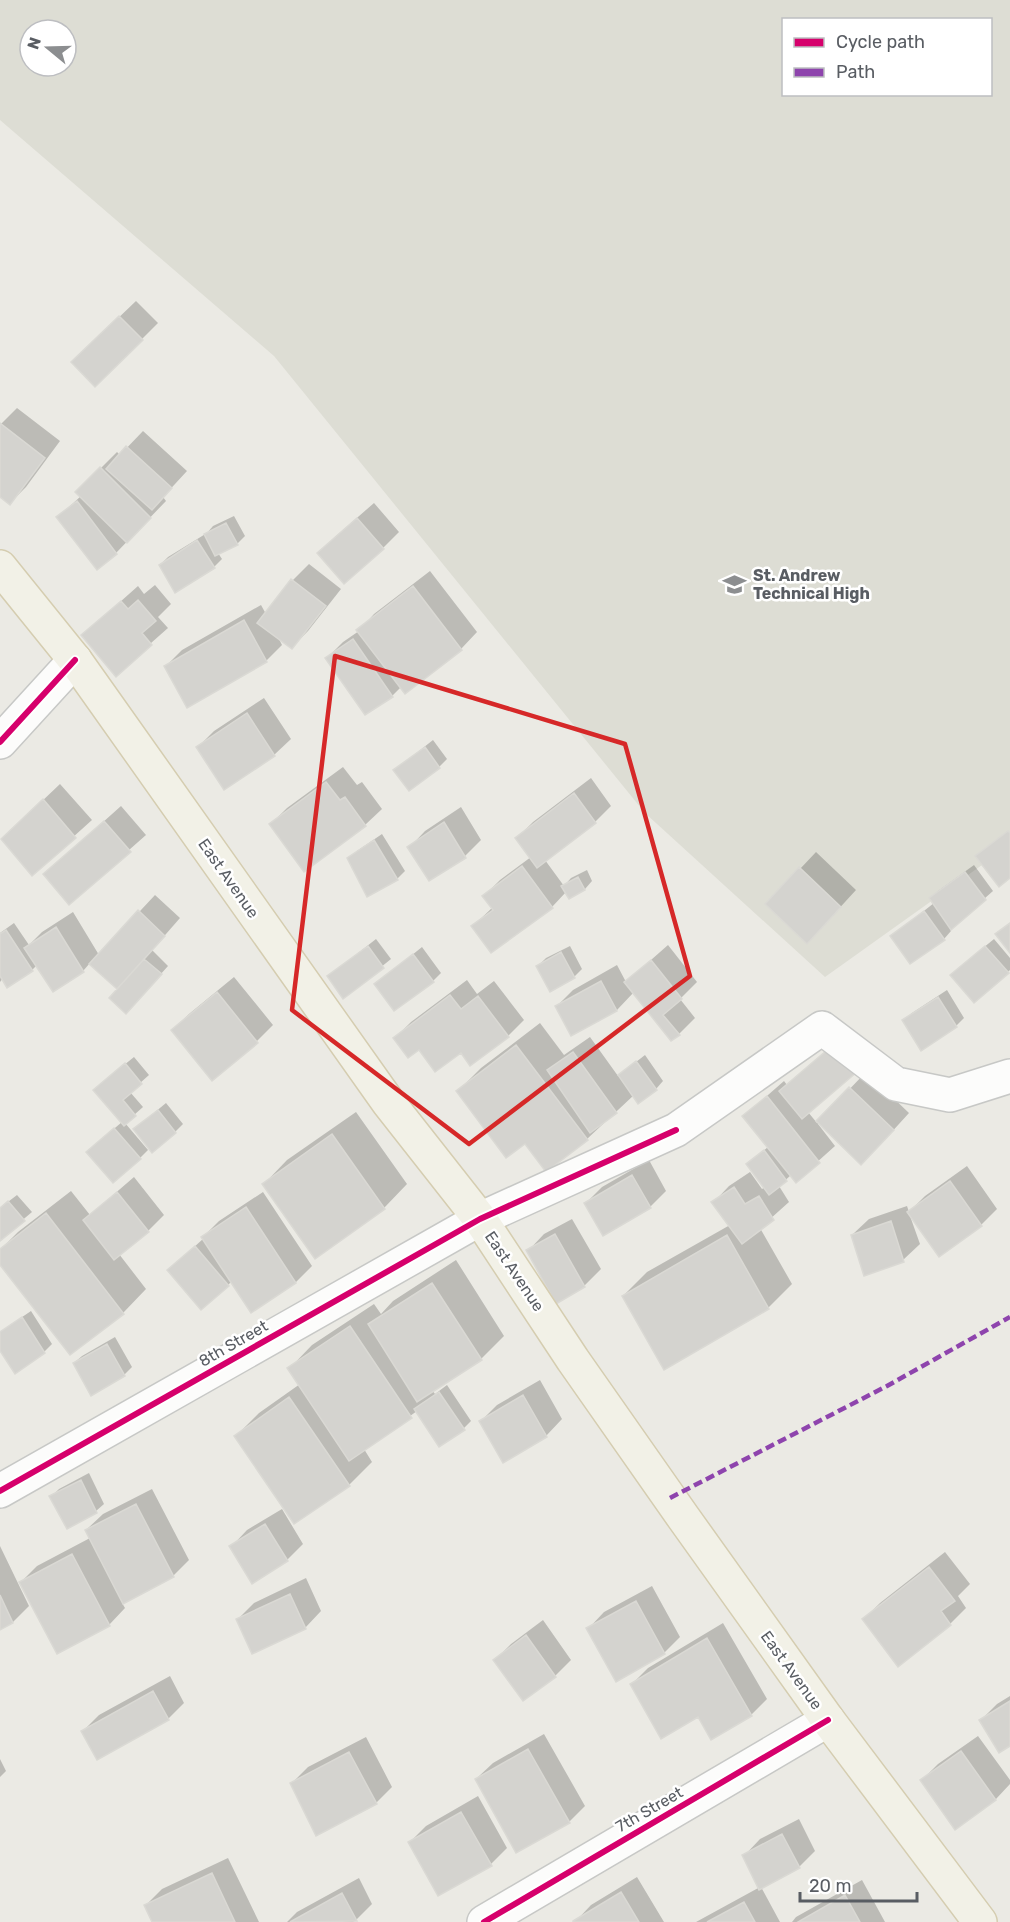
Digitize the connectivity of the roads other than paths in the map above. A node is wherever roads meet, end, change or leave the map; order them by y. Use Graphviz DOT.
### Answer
graph roads {
  1 [pos="0,567"];
  2 [pos="75,660"];
  3 [pos="0,742"];
  4 [pos="1010,1076"];
  5 [pos="480,1219"];
  6 [pos="0,1491"];
  7 [pos="828,1720"];
  8 [pos="484,1922"];
  9 [pos="980,1922"];
  1 -- 2 [label="main road, East Avenue"];
  2 -- 3 [label="street"];
  2 -- 5 [label="main road, East Avenue"];
  4 -- 5 [label="street, 8th Street"];
  5 -- 6 [label="street, 8th Street"];
  5 -- 7 [label="main road, East Avenue"];
  7 -- 8 [label="street, 7th Street"];
  7 -- 9 [label="main road, East Avenue"];
}
